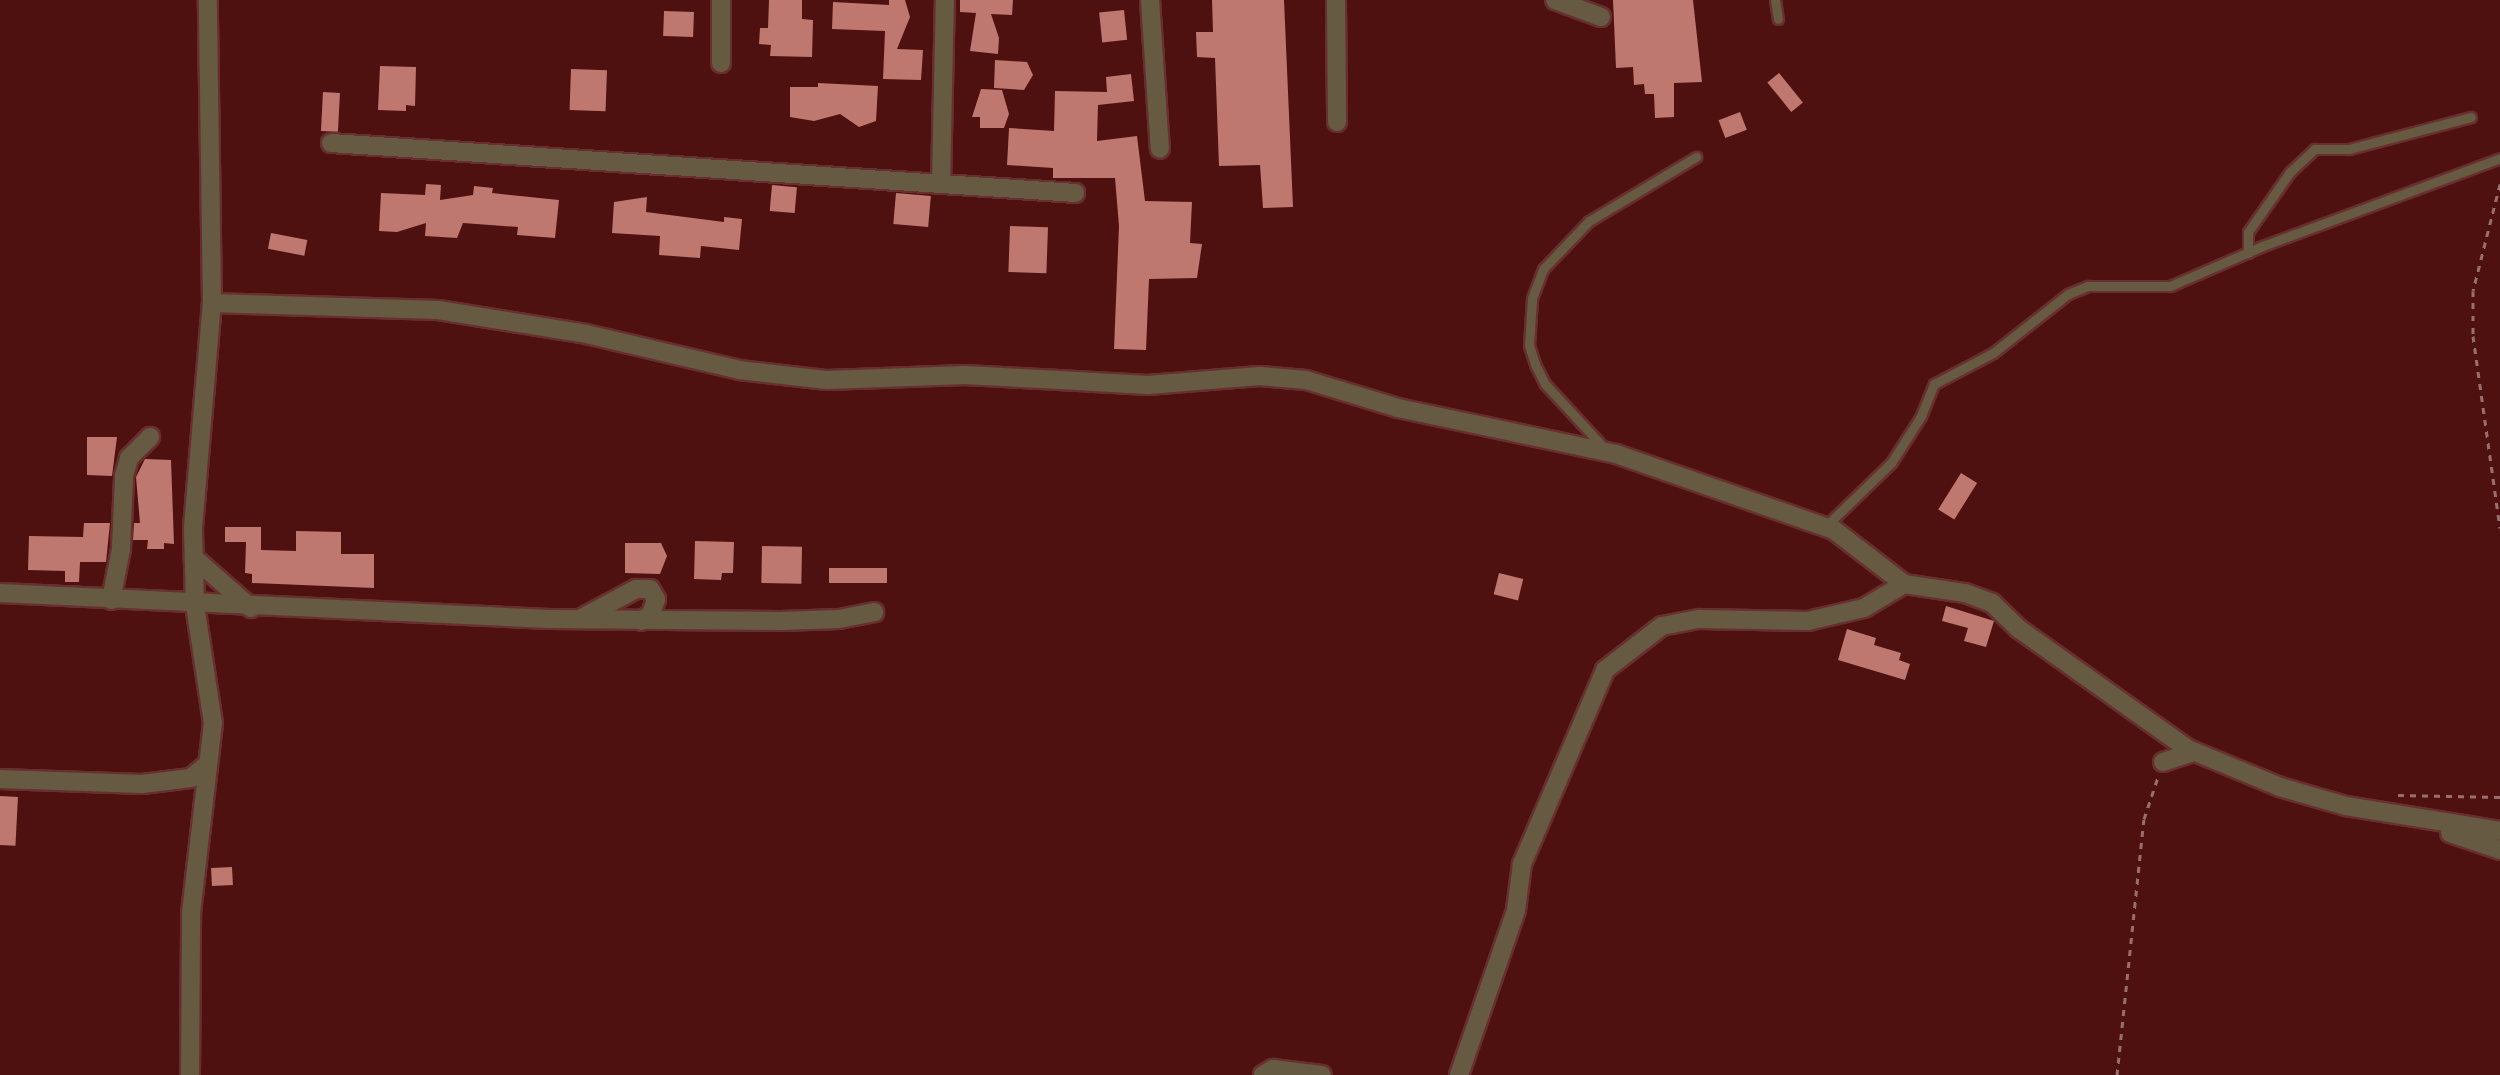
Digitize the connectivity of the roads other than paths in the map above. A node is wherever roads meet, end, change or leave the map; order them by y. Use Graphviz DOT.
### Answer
graph roads {
  1 [pos="208,0"];
  2 [pos="721,0"];
  3 [pos="945,0"];
  4 [pos="1150,0"];
  5 [pos="1336,0"];
  6 [pos="1555,0"];
  7 [pos="1775,0"];
  8 [pos="1601,17"];
  9 [pos="1778,19"];
  10 [pos="721,63"];
  11 [pos="2471,117"];
  12 [pos="1337,122"];
  13 [pos="331,143"];
  14 [pos="1160,149"];
  15 [pos="1696,157"];
  16 [pos="2500,158"];
  17 [pos="941,184"];
  18 [pos="1075,193"];
  19 [pos="2248,253"];
  20 [pos="212,303"];
  21 [pos="150,437"];
  22 [pos="1608,452"];
  23 [pos="1820,527"];
  24 [pos="194,558"];
  25 [pos="1904,584"];
  26 [pos="0,593"];
  27 [pos="111,600"];
  28 [pos="195,606"];
  29 [pos="251,608"];
  30 [pos="874,612"];
  31 [pos="579,620"];
  32 [pos="641,621"];
  33 [pos="2194,752"];
  34 [pos="2163,762"];
  35 [pos="204,767"];
  36 [pos="0,779"];
  37 [pos="2346,806"];
  38 [pos="2500,831"];
  39 [pos="2500,850"];
  40 [pos="190,1075"];
  41 [pos="1263,1075"];
  42 [pos="1322,1075"];
  43 [pos="1459,1075"];
  1 -- 20 [label="street"];
  2 -- 10 [label="street"];
  3 -- 17 [label="street"];
  4 -- 14 [label="street"];
  5 -- 12 [label="street"];
  6 -- 8 [label="street"];
  7 -- 9 [label="lane"];
  11 -- 19 [label="lane"];
  13 -- 17 [label="street"];
  15 -- 22 [label="lane"];
  16 -- 19 [label="lane"];
  17 -- 18 [label="street"];
  19 -- 23 [label="lane"];
  20 -- 22 [label="street"];
  20 -- 24 [label="street"];
  21 -- 27 [label="street"];
  22 -- 23 [label="street"];
  23 -- 25 [label="street"];
  24 -- 28 [label="street"];
  24 -- 29 [label="street"];
  25 -- 33 [label="street"];
  25 -- 43 [label="street"];
  26 -- 27 [label="street"];
  27 -- 28 [label="street"];
  28 -- 29 [label="street"];
  28 -- 35 [label="street"];
  29 -- 31 [label="street"];
  30 -- 32 [label="street"];
  31 -- 32 [label="street"];
  31 -- 32 [label="street"];
  33 -- 34 [label="street"];
  33 -- 37 [label="street"];
  35 -- 36 [label="street"];
  35 -- 40 [label="street"];
  37 -- 38 [label="street"];
  37 -- 39 [label="street"];
  41 -- 42 [label="street"];
}
